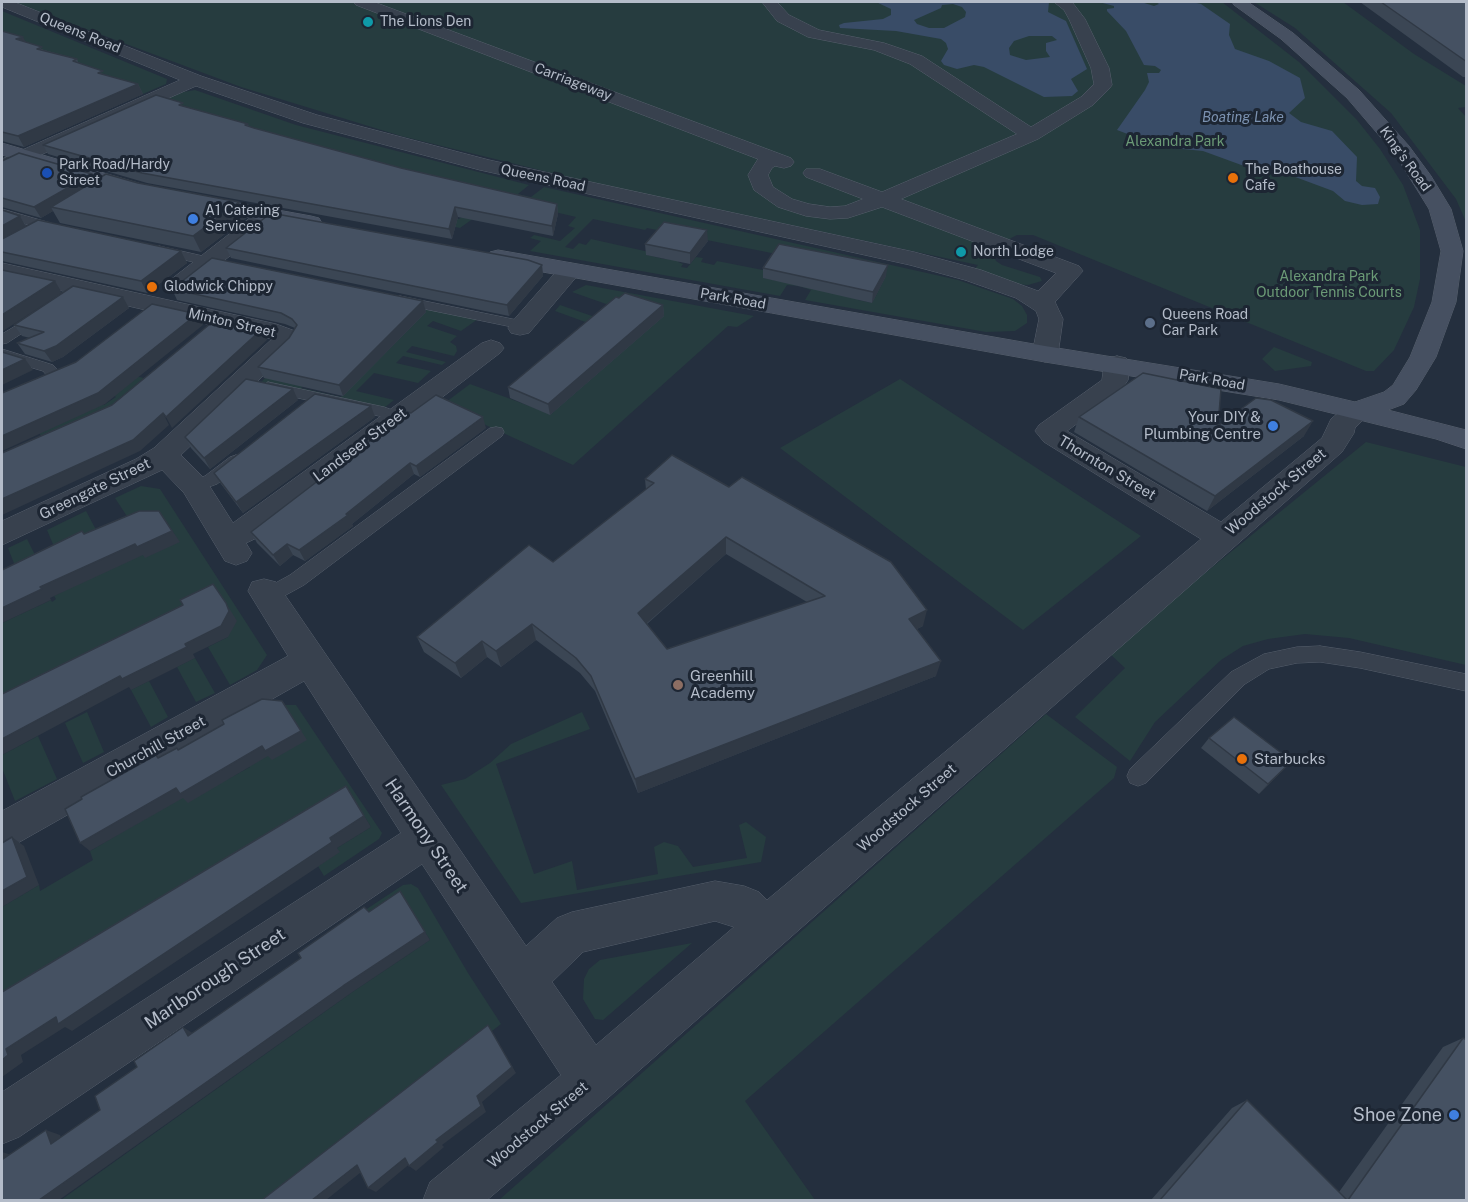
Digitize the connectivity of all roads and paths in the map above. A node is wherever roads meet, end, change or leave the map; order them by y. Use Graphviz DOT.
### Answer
graph roads {
  1 [pos="2,2"];
  2 [pos="361,2"];
  3 [pos="769,2"];
  4 [pos="1062,2"];
  5 [pos="1239,2"];
  6 [pos="421,6"];
  7 [pos="395,14"];
  8 [pos="195,80"];
  9 [pos="1031,135"];
  10 [pos="2,149"];
  11 [pos="24,157"];
  12 [pos="2,166"];
  13 [pos="813,173"];
  14 [pos="883,199"];
  15 [pos="2,213"];
  16 [pos="60,214"];
  17 [pos="268,215"];
  18 [pos="328,226"];
  19 [pos="36,229"];
  20 [pos="72,233"];
  21 [pos="141,247"];
  22 [pos="474,252"];
  23 [pos="209,261"];
  24 [pos="243,269"];
  25 [pos="2,270"];
  26 [pos="570,270"];
  27 [pos="382,296"];
  28 [pos="1041,302"];
  29 [pos="153,305"];
  30 [pos="50,309"];
  31 [pos="130,322"];
  32 [pos="521,327"];
  33 [pos="286,336"];
  34 [pos="2,340"];
  35 [pos="491,348"];
  36 [pos="2,354"];
  37 [pos="1045,354"];
  38 [pos="1117,364"];
  39 [pos="53,375"];
  40 [pos="242,381"];
  41 [pos="315,398"];
  42 [pos="298,411"];
  43 [pos="1359,411"];
  44 [pos="396,418"];
  45 [pos="496,432"];
  46 [pos="1467,441"];
  47 [pos="246,453"];
  48 [pos="164,455"];
  49 [pos="195,486"];
  50 [pos="2,534"];
  51 [pos="1221,537"];
  52 [pos="266,593"];
  53 [pos="310,662"];
  54 [pos="1467,683"];
  55 [pos="1138,776"];
  56 [pos="2,831"];
  57 [pos="427,838"];
  58 [pos="765,929"];
  59 [pos="523,980"];
  60 [pos="592,1080"];
  61 [pos="2,1120"];
  62 [pos="448,1200"];
  1 -- 8 [label="street, Queens Road"];
  2 -- 7 [label="street, Carriageway"];
  3 -- 9 [label="street"];
  4 -- 9 [label="street"];
  5 -- 43 [label="street, King's Road"];
  6 -- 7 [label="street"];
  7 -- 14 [label="street, Carriageway"];
  8 -- 11 [label="street"];
  8 -- 28 [label="street, Queens Road"];
  9 -- 14 [label="street"];
  10 -- 11 [label="street"];
  11 -- 12 [label="street"];
  11 -- 17 [label="street"];
  13 -- 14 [label="street"];
  14 -- 28 [label="street"];
  15 -- 19 [label="lane"];
  16 -- 19 [label="lane"];
  17 -- 18 [label="street"];
  17 -- 23 [label="street"];
  19 -- 20 [label="lane"];
  21 -- 23 [label="lane"];
  22 -- 26 [label="street, Park Road"];
  23 -- 24 [label="lane"];
  23 -- 29 [label="street"];
  25 -- 29 [label="street, Minton Street"];
  26 -- 32 [label="street"];
  26 -- 37 [label="street, Park Road"];
  27 -- 32 [label="lane"];
  28 -- 37 [label="street"];
  29 -- 31 [label="street"];
  29 -- 33 [label="street, Minton Street"];
  30 -- 34 [label="lane"];
  33 -- 40 [label="street, Greengate Street"];
  35 -- 44 [label="street, Landseer Street"];
  36 -- 39 [label="lane"];
  37 -- 38 [label="street, Park Road"];
  38 -- 43 [label="street, Park Road"];
  38 -- 51 [label="street, Thornton Street"];
  40 -- 41 [label="lane"];
  40 -- 48 [label="street, Greengate Street"];
  41 -- 42 [label="lane"];
  41 -- 44 [label="lane"];
  43 -- 46 [label="street, Park Road"];
  43 -- 51 [label="street, Woodstock Street"];
  44 -- 49 [label="street, Landseer Street"];
  45 -- 52 [label="lane"];
  47 -- 49 [label="lane"];
  48 -- 49 [label="street"];
  48 -- 50 [label="street, Greengate Street"];
  51 -- 58 [label="street, Woodstock Street"];
  52 -- 53 [label="street, Harmony Street"];
  53 -- 56 [label="street, Churchill Street"];
  53 -- 57 [label="street, Harmony Street"];
  54 -- 55 [label="lane"];
  57 -- 59 [label="street, Harmony Street"];
  57 -- 61 [label="street, Marlborough Street"];
  58 -- 59 [label="street"];
  58 -- 60 [label="street, Woodstock Street"];
  59 -- 60 [label="street, Harmony Street"];
  60 -- 62 [label="street, Woodstock Street"];
}
